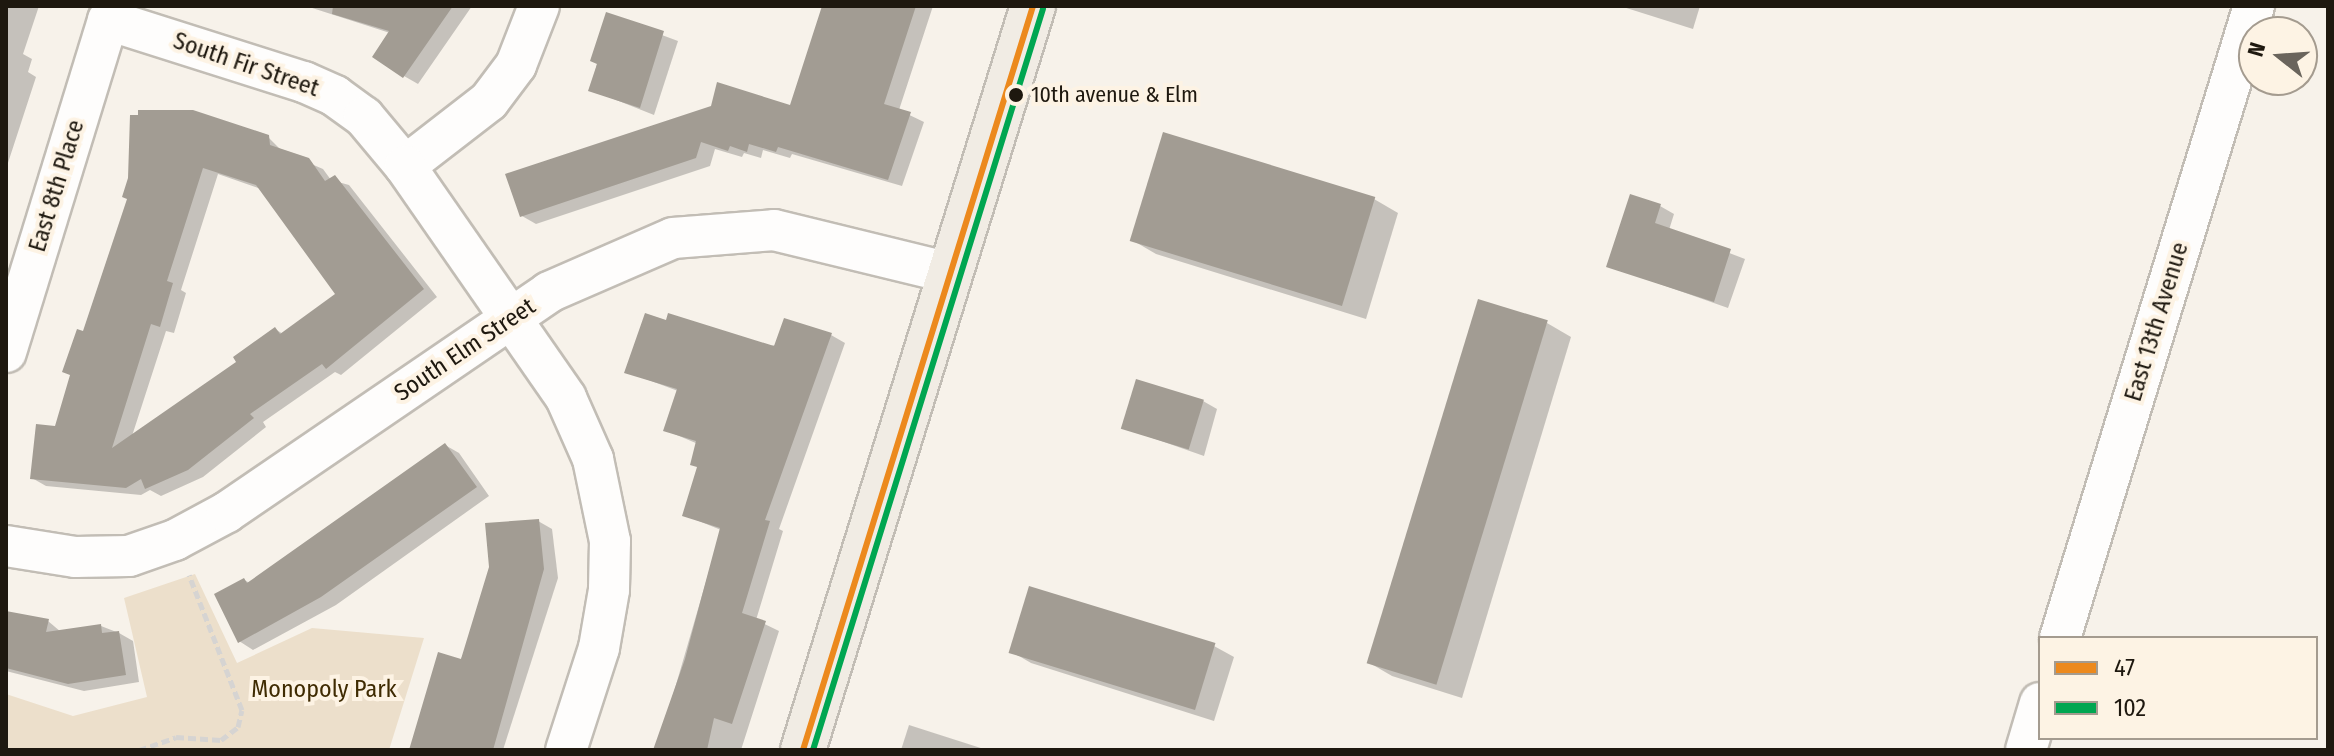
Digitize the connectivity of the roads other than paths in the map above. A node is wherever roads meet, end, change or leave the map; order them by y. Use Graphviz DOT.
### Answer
graph roads {
  1 [pos="539,6"];
  2 [pos="1033,6"];
  3 [pos="2254,6"];
  4 [pos="108,20"];
  5 [pos="405,166"];
  6 [pos="950,273"];
  7 [pos="513,318"];
  8 [pos="6,352"];
  9 [pos="6,546"];
  10 [pos="2061,636"];
  11 [pos="2038,710"];
  12 [pos="566,750"];
  13 [pos="803,750"];
  14 [pos="2026,750"];
  1 -- 5 [label="street"];
  2 -- 6 [label="main road"];
  3 -- 10 [label="street, East 13th Avenue"];
  4 -- 5 [label="street, South Fir Street"];
  4 -- 8 [label="street, East 8th Place"];
  5 -- 7 [label="street, South Fir Street"];
  6 -- 7 [label="street, South Elm Street"];
  6 -- 13 [label="main road"];
  7 -- 9 [label="street, South Elm Street"];
  7 -- 12 [label="street, South Fir Street"];
  11 -- 14 [label="street"];
}
